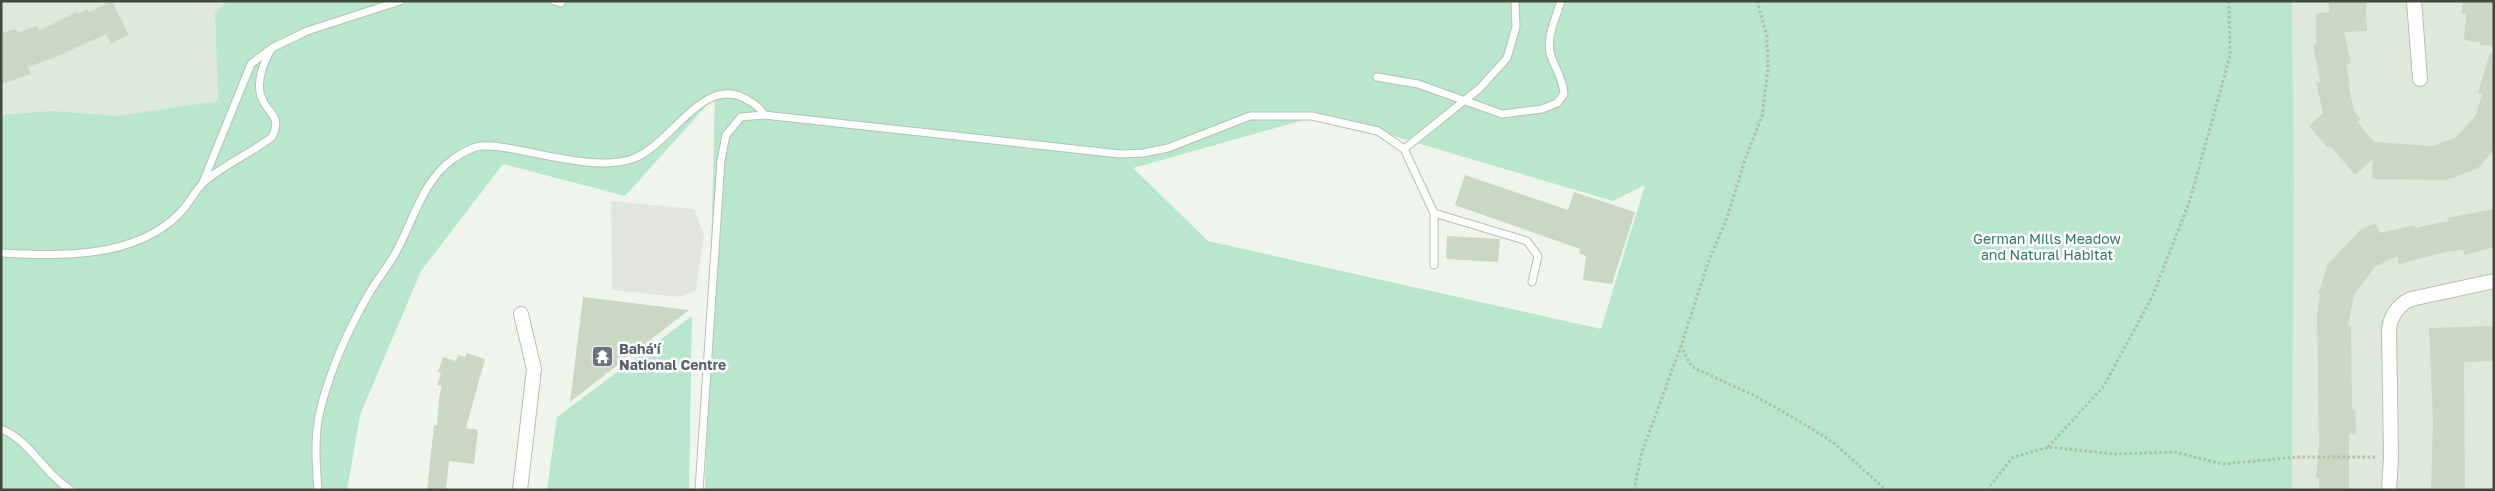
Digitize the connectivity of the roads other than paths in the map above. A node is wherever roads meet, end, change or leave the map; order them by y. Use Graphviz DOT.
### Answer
graph roads {
  1 [pos="400,1"];
  2 [pos="1515,1"];
  3 [pos="1561,1"];
  4 [pos="2414,1"];
  5 [pos="272,48"];
  6 [pos="1378,77"];
  7 [pos="2420,80"];
  8 [pos="1465,100"];
  9 [pos="764,114"];
  10 [pos="1404,149"];
  11 [pos="203,182"];
  12 [pos="1434,213"];
  13 [pos="1,253"];
  14 [pos="1434,266"];
  15 [pos="2494,281"];
  16 [pos="1532,282"];
  17 [pos="521,314"];
  18 [pos="1,429"];
  19 [pos="71,490"];
  20 [pos="318,490"];
  21 [pos="520,490"];
  22 [pos="699,490"];
  23 [pos="2389,490"];
  1 -- 5 [label="lane"];
  2 -- 8 [label="lane"];
  3 -- 8 [label="lane"];
  4 -- 7 [label="street"];
  5 -- 11 [label="lane"];
  5 -- 11 [label="lane"];
  6 -- 8 [label="lane"];
  8 -- 10 [label="lane"];
  9 -- 10 [label="lane"];
  9 -- 20 [label="lane"];
  9 -- 22 [label="lane"];
  10 -- 12 [label="lane"];
  11 -- 13 [label="lane"];
  12 -- 14 [label="lane"];
  12 -- 16 [label="lane"];
  15 -- 23 [label="street"];
  17 -- 21 [label="street"];
  18 -- 19 [label="lane"];
}
